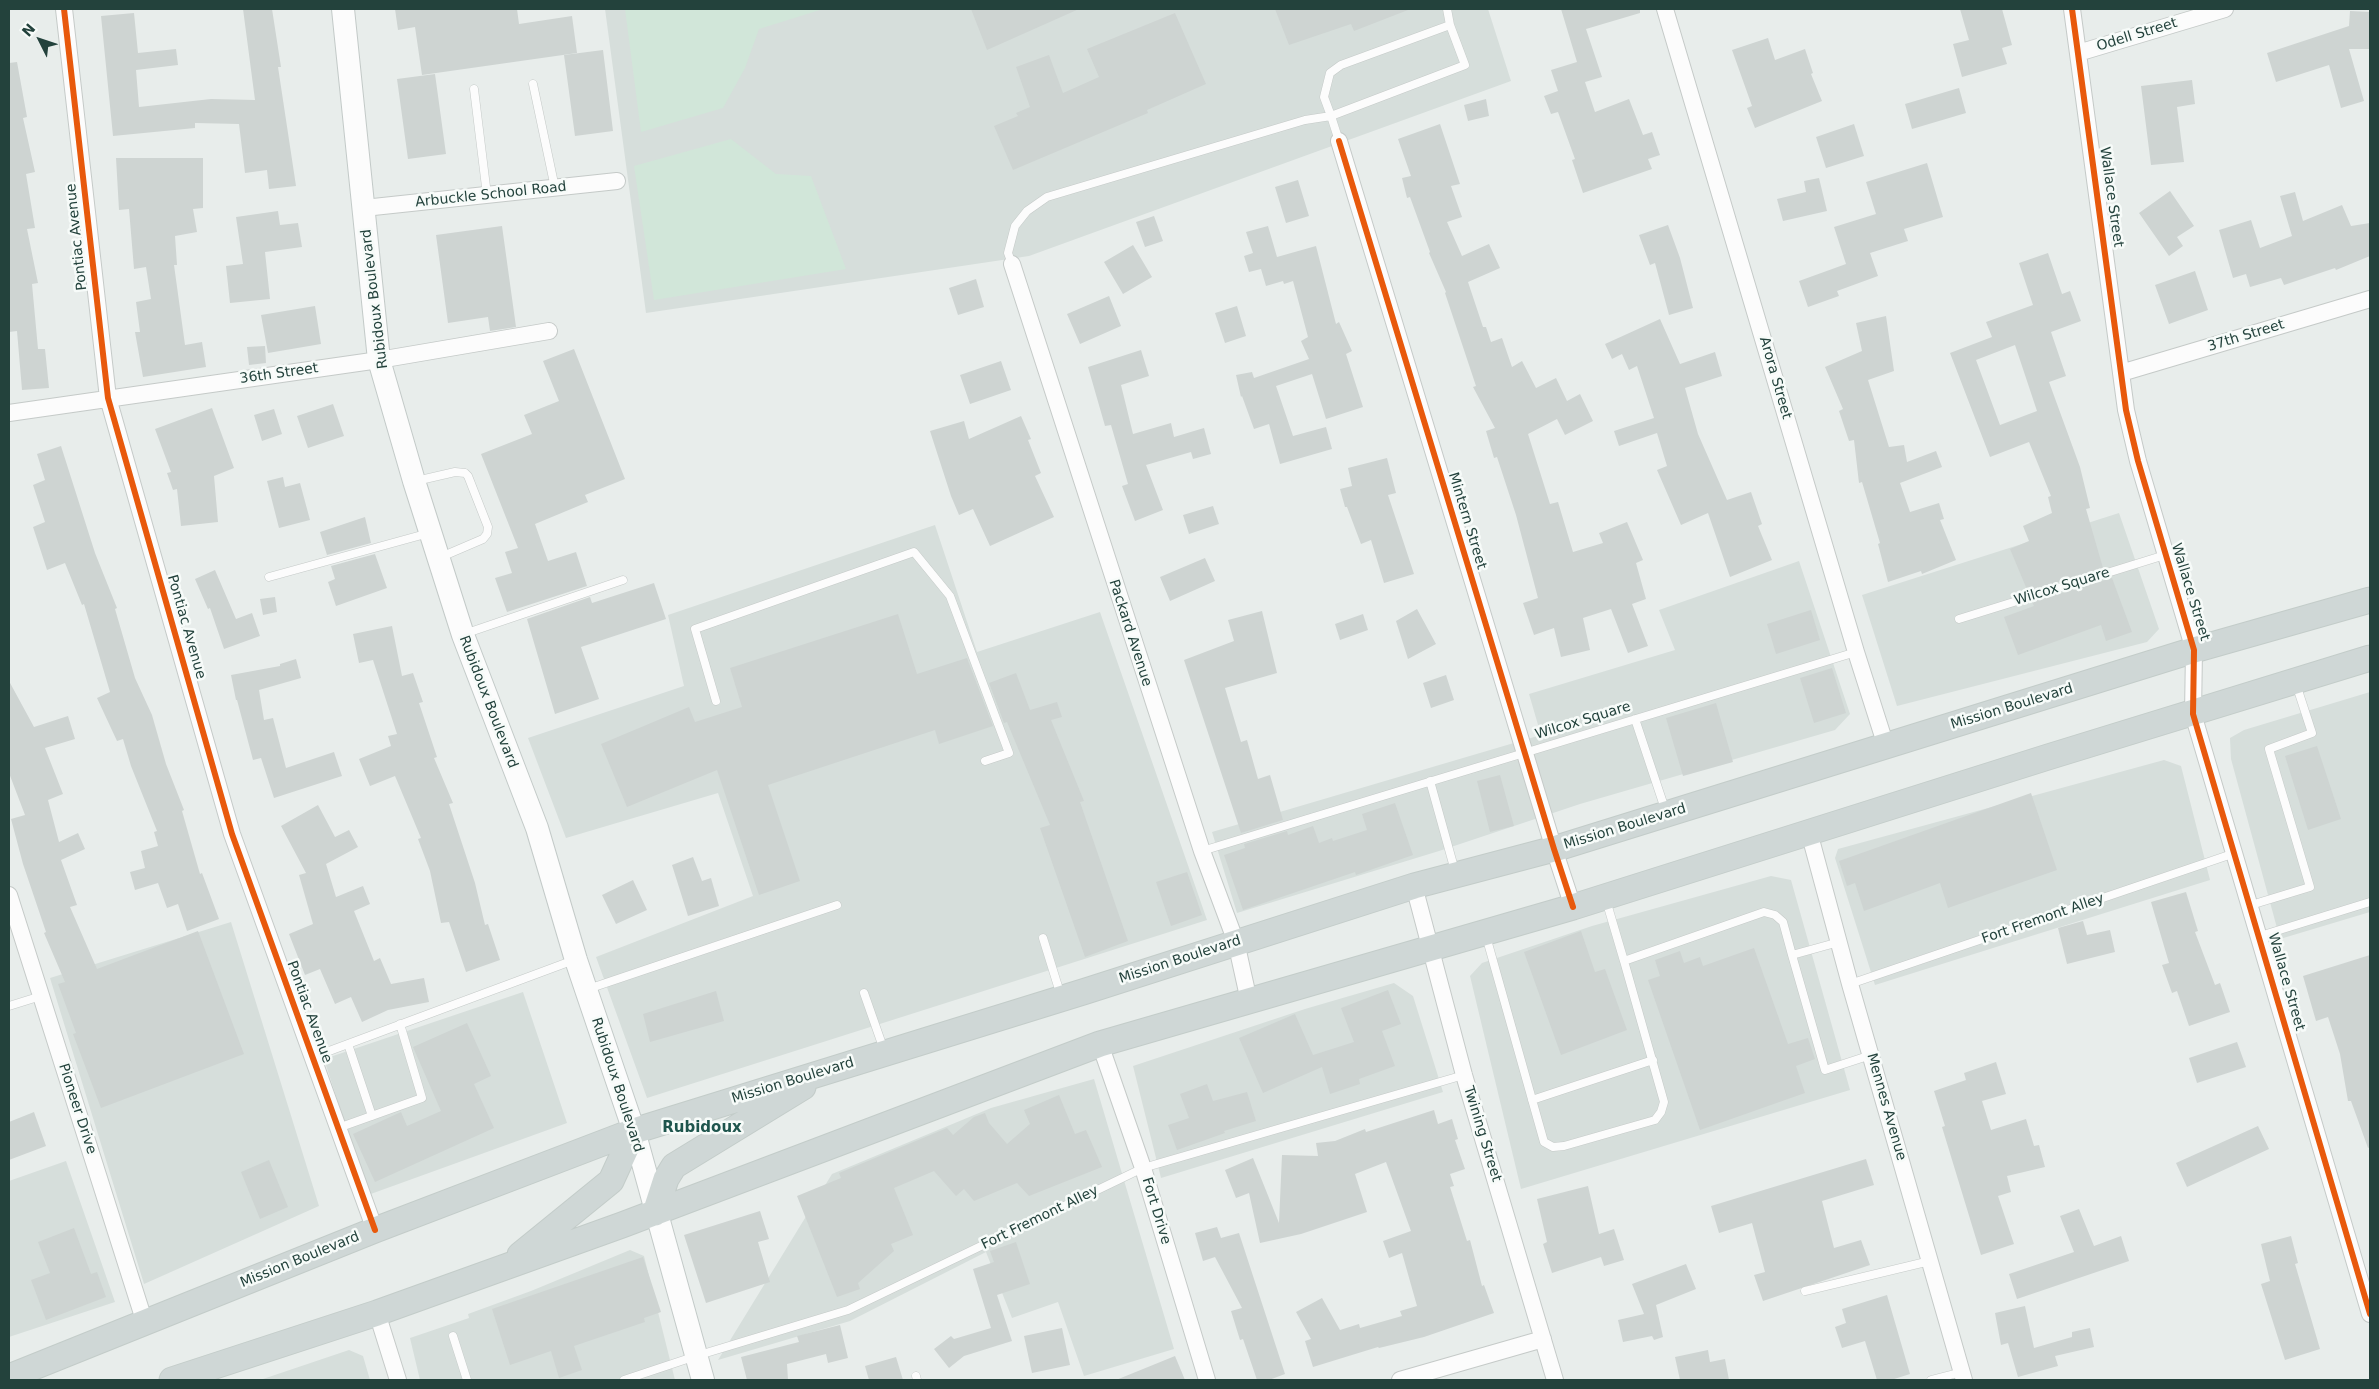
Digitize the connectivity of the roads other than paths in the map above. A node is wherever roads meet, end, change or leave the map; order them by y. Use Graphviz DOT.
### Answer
graph roads {
  1 [pos="64,9"];
  2 [pos="344,9"];
  3 [pos="1448,9"];
  4 [pos="1666,9"];
  5 [pos="2072,9"];
  6 [pos="2225,9"];
  7 [pos="1450,25"];
  8 [pos="2078,53"];
  9 [pos="533,84"];
  10 [pos="474,88"];
  11 [pos="1331,116"];
  12 [pos="1339,141"];
  13 [pos="617,181"];
  14 [pos="555,188"];
  15 [pos="487,195"];
  16 [pos="364,208"];
  17 [pos="1012,264"];
  18 [pos="2370,298"];
  19 [pos="550,331"];
  20 [pos="379,360"];
  21 [pos="2121,373"];
  22 [pos="108,398"];
  23 [pos="9,412"];
  24 [pos="414,481"];
  25 [pos="431,532"];
  26 [pos="2165,555"];
  27 [pos="439,558"];
  28 [pos="269,577"];
  29 [pos="623,580"];
  30 [pos="2370,600"];
  31 [pos="1959,619"];
  32 [pos="462,635"];
  33 [pos="2194,650"];
  34 [pos="1856,652"];
  35 [pos="2370,658"];
  36 [pos="2295,682"];
  37 [pos="716,701"];
  38 [pos="2193,714"];
  39 [pos="1635,719"];
  40 [pos="1886,746"];
  41 [pos="1524,752"];
  42 [pos="985,761"];
  43 [pos="1430,781"];
  44 [pos="1667,814"];
  45 [pos="1809,832"];
  46 [pos="1554,849"];
  47 [pos="1202,851"];
  48 [pos="2235,853"];
  49 [pos="1456,875"];
  50 [pos="1414,886"];
  51 [pos="9,895"];
  52 [pos="1605,897"];
  53 [pos="2370,902"];
  54 [pos="836,905"];
  55 [pos="2251,905"];
  56 [pos="1574,907"];
  57 [pos="1485,933"];
  58 [pos="2260,936"];
  59 [pos="1042,938"];
  60 [pos="1236,942"];
  61 [pos="1839,942"];
  62 [pos="1429,949"];
  63 [pos="1792,955"];
  64 [pos="576,960"];
  65 [pos="1624,961"];
  66 [pos="1850,984"];
  67 [pos="586,990"];
  68 [pos="864,993"];
  69 [pos="41,996"];
  70 [pos="1061,998"];
  71 [pos="1249,1001"];
  72 [pos="9,1006"];
  73 [pos="400,1024"];
  74 [pos="348,1044"];
  75 [pos="1100,1044"];
  76 [pos="884,1052"];
  77 [pos="1871,1055"];
  78 [pos="312,1057"];
  79 [pos="1653,1060"];
  80 [pos="830,1070"];
  81 [pos="1464,1076"];
  82 [pos="1532,1100"];
  83 [pos="372,1116"];
  84 [pos="338,1128"];
  85 [pos="634,1131"];
  86 [pos="1143,1168"];
  87 [pos="655,1213"];
  88 [pos="375,1230"];
  89 [pos="1930,1261"];
  90 [pos="505,1267"];
  91 [pos="1805,1291"];
  92 [pos="377,1313"];
  93 [pos="2370,1314"];
  94 [pos="145,1323"];
  95 [pos="453,1336"];
  96 [pos="1543,1339"];
  97 [pos="696,1356"];
  98 [pos="1963,1376"];
  99 [pos="9,1377"];
  100 [pos="172,1380"];
  101 [pos="398,1380"];
  102 [pos="467,1380"];
  103 [pos="624,1380"];
  104 [pos="703,1380"];
  105 [pos="1207,1380"];
  106 [pos="1400,1380"];
  107 [pos="1555,1380"];
  108 [pos="1931,1380"];
  1 -- 22 [label="street, Pontiac Avenue"];
  2 -- 16 [label="main road, Rubidoux Boulevard"];
  3 -- 7 [label="lane"];
  4 -- 34 [label="street, Arora Street"];
  5 -- 8 [label="street, Wallace Street"];
  6 -- 8 [label="street, Odell Street"];
  7 -- 11 [label="lane"];
  7 -- 11 [label="lane"];
  8 -- 21 [label="street, Wallace Street"];
  9 -- 14 [label="lane"];
  10 -- 15 [label="lane"];
  11 -- 12 [label="lane"];
  11 -- 17 [label="lane"];
  12 -- 41 [label="street, Mintern Street"];
  13 -- 14 [label="street, Arbuckle School Road"];
  14 -- 15 [label="street, Arbuckle School Road"];
  15 -- 16 [label="street, Arbuckle School Road"];
  16 -- 20 [label="main road, Rubidoux Boulevard"];
  17 -- 47 [label="street, Packard Avenue"];
  18 -- 21 [label="street, 37th Street"];
  19 -- 20 [label="street, 36th Street"];
  20 -- 22 [label="street, 36th Street"];
  20 -- 24 [label="main road, Rubidoux Boulevard"];
  21 -- 26 [label="street, Wallace Street"];
  22 -- 23 [label="street, 36th Street"];
  22 -- 78 [label="street, Pontiac Avenue"];
  24 -- 25 [label="main road, Rubidoux Boulevard"];
  24 -- 27 [label="lane"];
  25 -- 27 [label="main road, Rubidoux Boulevard"];
  25 -- 28 [label="lane"];
  26 -- 31 [label="lane, Wilcox Square"];
  26 -- 33 [label="street, Wallace Street"];
  27 -- 32 [label="main road, Rubidoux Boulevard"];
  29 -- 32 [label="lane"];
  30 -- 33 [label="main road, Mission Boulevard"];
  32 -- 64 [label="main road, Rubidoux Boulevard"];
  33 -- 38 [label="street, Wallace Street"];
  33 -- 40 [label="main road, Mission Boulevard"];
  34 -- 39 [label="lane, Wilcox Square"];
  34 -- 40 [label="street, Arora Street"];
  35 -- 36 [label="main road"];
  36 -- 38 [label="main road"];
  36 -- 55 [label="lane"];
  37 -- 42 [label="lane"];
  38 -- 45 [label="main road"];
  38 -- 48 [label="street, Wallace Street"];
  39 -- 41 [label="lane, Wilcox Square"];
  39 -- 44 [label="lane"];
  40 -- 44 [label="main road, Mission Boulevard"];
  41 -- 43 [label="lane, Wilcox Square"];
  41 -- 46 [label="street, Mintern Street"];
  43 -- 47 [label="lane, Wilcox Square"];
  43 -- 49 [label="lane"];
  44 -- 46 [label="main road, Mission Boulevard"];
  45 -- 52 [label="main road"];
  45 -- 61 [label="street, Mennes Avenue"];
  46 -- 49 [label="main road, Mission Boulevard"];
  46 -- 56 [label="street, Mintern Street"];
  47 -- 60 [label="street, Packard Avenue"];
  48 -- 55 [label="street, Wallace Street"];
  48 -- 66 [label="lane, Fort Fremont Alley"];
  49 -- 50 [label="main road, Mission Boulevard"];
  50 -- 60 [label="main road, Mission Boulevard"];
  50 -- 62 [label="street, Twining Street"];
  51 -- 69 [label="street, Pioneer Drive"];
  52 -- 56 [label="main road"];
  52 -- 65 [label="lane"];
  53 -- 58 [label="lane"];
  54 -- 67 [label="lane"];
  55 -- 58 [label="street, Wallace Street"];
  56 -- 57 [label="main road"];
  57 -- 62 [label="main road"];
  57 -- 82 [label="lane"];
  58 -- 93 [label="street, Wallace Street"];
  59 -- 70 [label="lane"];
  60 -- 70 [label="main road, Mission Boulevard"];
  60 -- 71 [label="street, Packard Avenue"];
  61 -- 63 [label="lane"];
  61 -- 66 [label="street, Mennes Avenue"];
  62 -- 71 [label="main road"];
  62 -- 81 [label="street, Twining Street"];
  63 -- 65 [label="lane"];
  63 -- 77 [label="lane"];
  64 -- 67 [label="main road, Rubidoux Boulevard"];
  64 -- 73 [label="lane"];
  65 -- 79 [label="lane"];
  66 -- 77 [label="street, Mennes Avenue"];
  67 -- 85 [label="main road, Rubidoux Boulevard"];
  68 -- 76 [label="lane"];
  69 -- 72 [label="lane"];
  69 -- 94 [label="street, Pioneer Drive"];
  70 -- 76 [label="main road, Mission Boulevard"];
  71 -- 75 [label="main road"];
  73 -- 74 [label="lane"];
  73 -- 83 [label="lane"];
  74 -- 78 [label="lane"];
  74 -- 83 [label="lane"];
  75 -- 86 [label="street, Fort Drive"];
  75 -- 87 [label="main road"];
  76 -- 80 [label="main road, Mission Boulevard"];
  77 -- 89 [label="street, Mennes Avenue"];
  78 -- 84 [label="street, Pontiac Avenue"];
  79 -- 82 [label="lane"];
  79 -- 82 [label="lane"];
  80 -- 85 [label="main road, Mission Boulevard"];
  80 -- 87 [label="main road"];
  81 -- 86 [label="lane, Fort Fremont Alley"];
  81 -- 96 [label="street, Twining Street"];
  83 -- 84 [label="lane"];
  84 -- 88 [label="street, Pontiac Avenue"];
  85 -- 87 [label="main road, Rubidoux Boulevard"];
  85 -- 88 [label="main road, Mission Boulevard"];
  85 -- 90 [label="main road"];
  86 -- 97 [label="lane, Fort Fremont Alley"];
  86 -- 105 [label="street, Fort Drive"];
  87 -- 90 [label="main road"];
  87 -- 97 [label="main road, Rubidoux Boulevard"];
  88 -- 94 [label="main road, Mission Boulevard"];
  89 -- 91 [label="lane"];
  89 -- 98 [label="street, Mennes Avenue"];
  90 -- 92 [label="main road"];
  92 -- 100 [label="main road"];
  92 -- 101 [label="street"];
  94 -- 99 [label="main road, Mission Boulevard"];
  95 -- 102 [label="lane"];
  96 -- 106 [label="street"];
  96 -- 107 [label="street, Twining Street"];
  97 -- 103 [label="lane, Fort Fremont Alley"];
  97 -- 104 [label="main road, Rubidoux Boulevard"];
  98 -- 108 [label="lane"];
}
